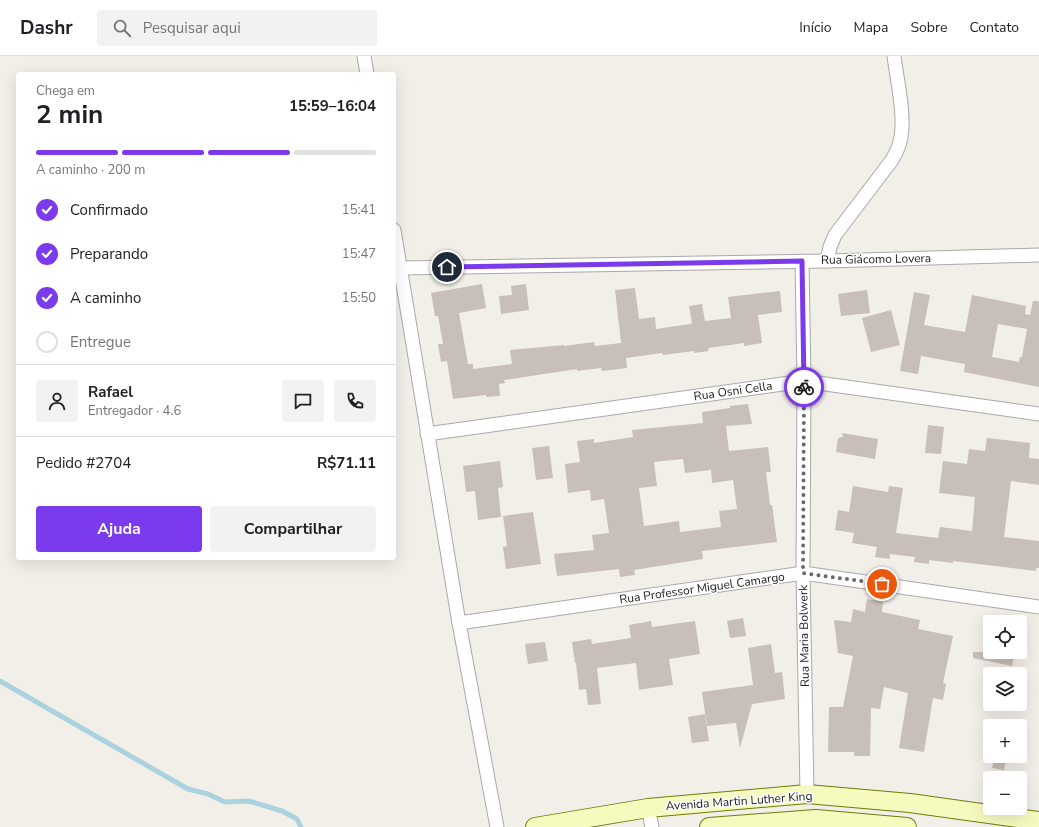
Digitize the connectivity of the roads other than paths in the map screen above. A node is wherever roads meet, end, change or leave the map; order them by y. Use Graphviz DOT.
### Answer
graph roads {
  1 [pos="364,56"];
  2 [pos="894,56"];
  3 [pos="367,72"];
  4 [pos="396,243"];
  5 [pos="1039,255"];
  6 [pos="802,261"];
  7 [pos="827,261"];
  8 [pos="400,268"];
  9 [pos="804,381"];
  10 [pos="1039,414"];
  11 [pos="427,434"];
  12 [pos="803,573"];
  13 [pos="1039,607"];
  14 [pos="459,623"];
  15 [pos="807,794"];
  16 [pos="910,803"];
  17 [pos="648,808"];
  18 [pos="1039,821"];
  19 [pos="497,827"];
  20 [pos="535,827"];
  21 [pos="652,827"];
  22 [pos="709,827"];
  23 [pos="906,827"];
  1 -- 3 [label="street"];
  2 -- 7 [label="street"];
  4 -- 8 [label="street"];
  5 -- 7 [label="street, Rua Giácomo Lovera"];
  6 -- 7 [label="street, Rua Giácomo Lovera"];
  6 -- 8 [label="street, Rua Giácomo Lovera"];
  6 -- 9 [label="street, Rua Maria Bolwerk"];
  8 -- 11 [label="street"];
  9 -- 10 [label="street, Rua Osni Cella"];
  9 -- 11 [label="street, Rua Osni Cella"];
  9 -- 12 [label="street, Rua Maria Bolwerk"];
  11 -- 14 [label="street"];
  12 -- 13 [label="street, Rua Professor Miguel Camargo"];
  12 -- 14 [label="street, Rua Professor Miguel Camargo"];
  12 -- 15 [label="street, Rua Maria Bolwerk"];
  14 -- 19 [label="street"];
  15 -- 16 [label="main road, Avenida Martin Luther King"];
  15 -- 17 [label="main road, Avenida Martin Luther King"];
  16 -- 18 [label="main road, Avenida Martin Luther King"];
  16 -- 23 [label="main road"];
  17 -- 20 [label="main road, Avenida Martin Luther King"];
  17 -- 21 [label="street"];
  22 -- 23 [label="main road, Avenida Martin Luther King"];
}
